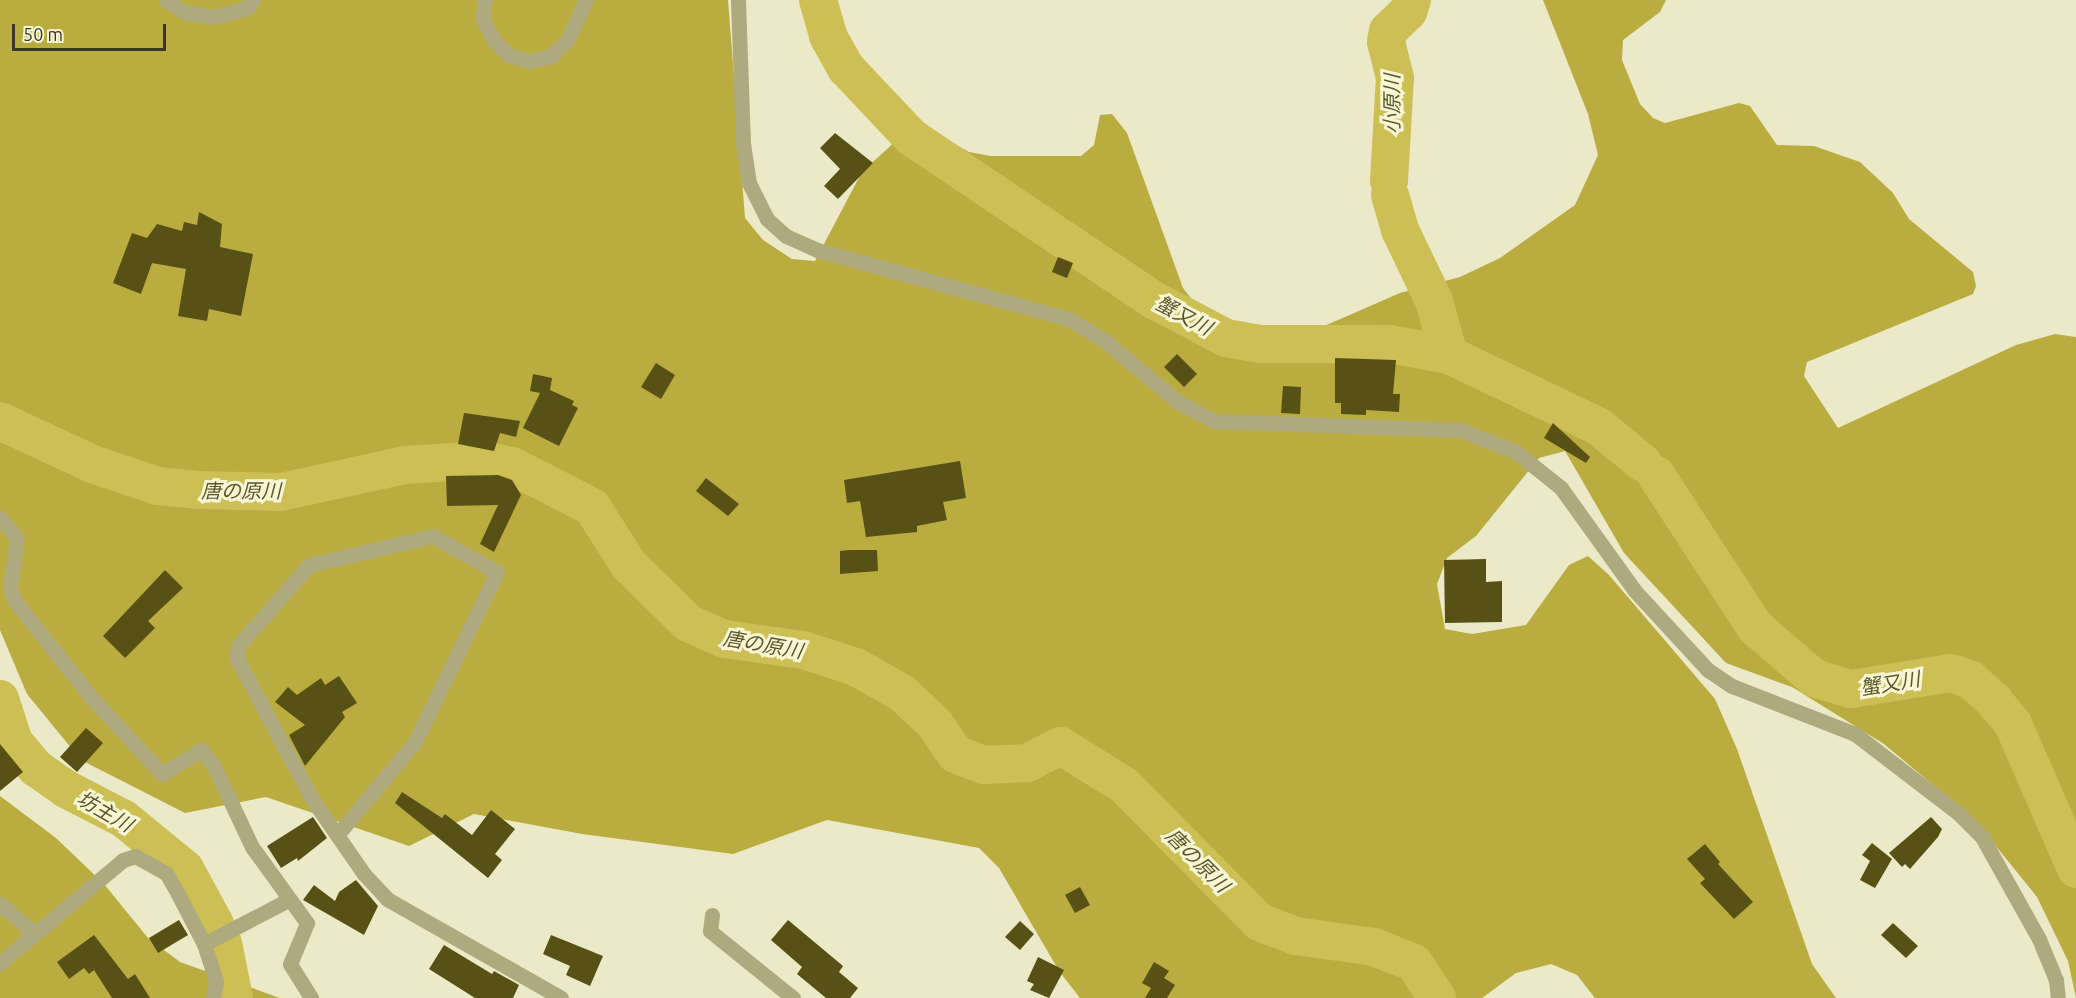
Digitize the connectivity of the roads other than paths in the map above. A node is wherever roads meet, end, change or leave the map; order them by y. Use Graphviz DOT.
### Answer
graph roads {
  1 [pos="166,0"];
  2 [pos="253,0"];
  3 [pos="485,0"];
  4 [pos="586,0"];
  5 [pos="738,0"];
  6 [pos="0,518"];
  7 [pos="338,834"];
  8 [pos="288,900"];
  9 [pos="0,904"];
  10 [pos="712,915"];
  11 [pos="34,933"];
  12 [pos="204,944"];
  13 [pos="0,963"];
  14 [pos="213,998"];
  15 [pos="311,998"];
  16 [pos="561,998"];
  17 [pos="793,998"];
  18 [pos="2058,998"];
  1 -- 2 [label="street"];
  3 -- 4 [label="street"];
  5 -- 18 [label="street"];
  6 -- 8 [label="street"];
  7 -- 7 [label="street"];
  7 -- 16 [label="street"];
  8 -- 12 [label="street"];
  8 -- 15 [label="street"];
  9 -- 11 [label="street"];
  10 -- 17 [label="street"];
  11 -- 12 [label="street"];
  11 -- 13 [label="street"];
  12 -- 14 [label="street"];
}
